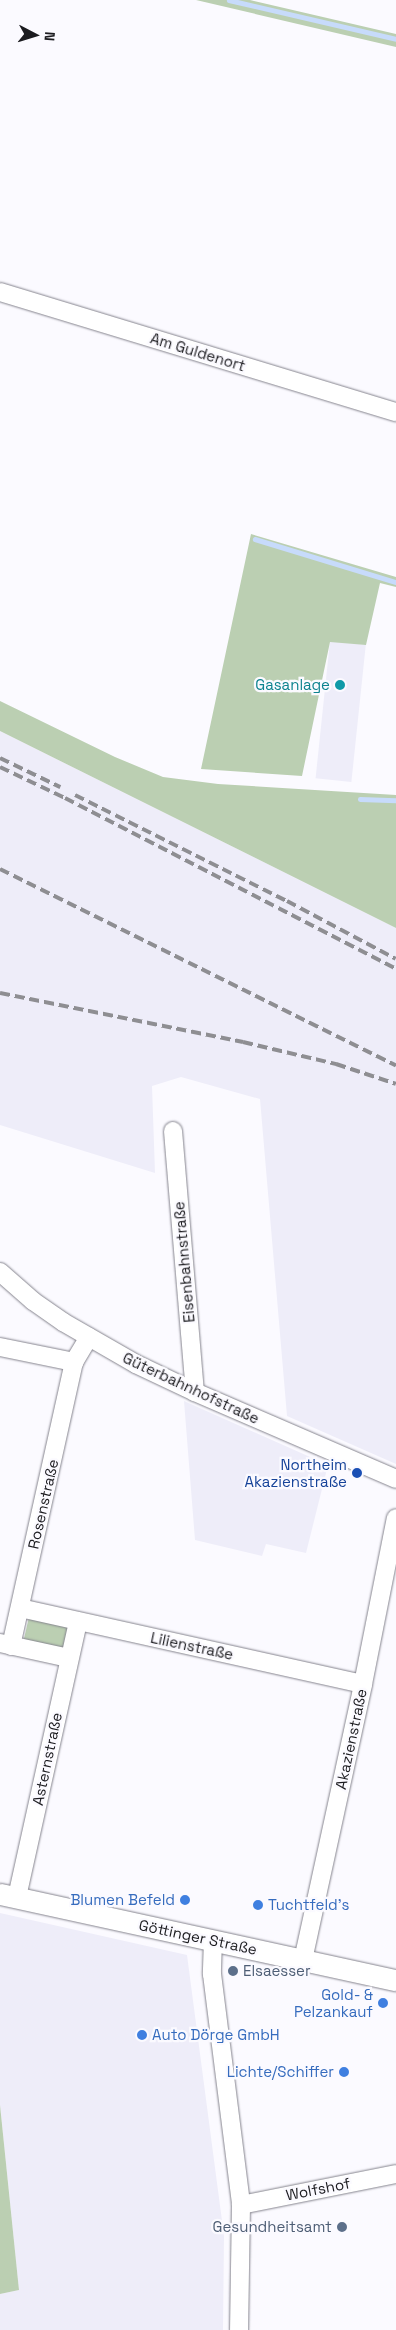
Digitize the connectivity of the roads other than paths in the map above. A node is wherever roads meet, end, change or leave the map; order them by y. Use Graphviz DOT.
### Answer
graph roads {
  1 [pos="0,292"];
  2 [pos="396,412"];
  3 [pos="173,1131"];
  4 [pos="0,1272"];
  5 [pos="88,1338"];
  6 [pos="0,1347"];
  7 [pos="74,1362"];
  8 [pos="195,1392"];
  9 [pos="396,1479"];
  10 [pos="396,1518"];
  11 [pos="20,1608"];
  12 [pos="78,1622"];
  13 [pos="6,1644"];
  14 [pos="69,1658"];
  15 [pos="364,1684"];
  16 [pos="9,1896"];
  17 [pos="213,1940"];
  18 [pos="303,1960"];
  19 [pos="396,1980"];
  20 [pos="396,2174"];
  21 [pos="241,2205"];
  22 [pos="239,2330"];
  1 -- 2 [label="street, Am Guldenort"];
  3 -- 8 [label="street, Eisenbahnstraße"];
  4 -- 5 [label="street, Güterbahnhofstraße"];
  5 -- 7 [label="street, Rosenstraße"];
  5 -- 8 [label="street, Güterbahnhofstraße"];
  6 -- 7 [label="street"];
  7 -- 11 [label="street, Rosenstraße"];
  8 -- 9 [label="street, Güterbahnhofstraße"];
  10 -- 15 [label="street, Akazienstraße"];
  11 -- 12 [label="street, Lilienstraße"];
  11 -- 13 [label="street, Rosenstraße"];
  12 -- 14 [label="street, Asternstraße"];
  12 -- 15 [label="street, Lilienstraße"];
  13 -- 14 [label="street"];
  14 -- 16 [label="street, Asternstraße"];
  15 -- 18 [label="street, Akazienstraße"];
  16 -- 17 [label="main road, Göttinger Straße"];
  17 -- 18 [label="main road, Göttinger Straße"];
  17 -- 21 [label="street"];
  18 -- 19 [label="main road, Göttinger Straße"];
  20 -- 21 [label="street, Wolfshof"];
  21 -- 22 [label="street"];
}
